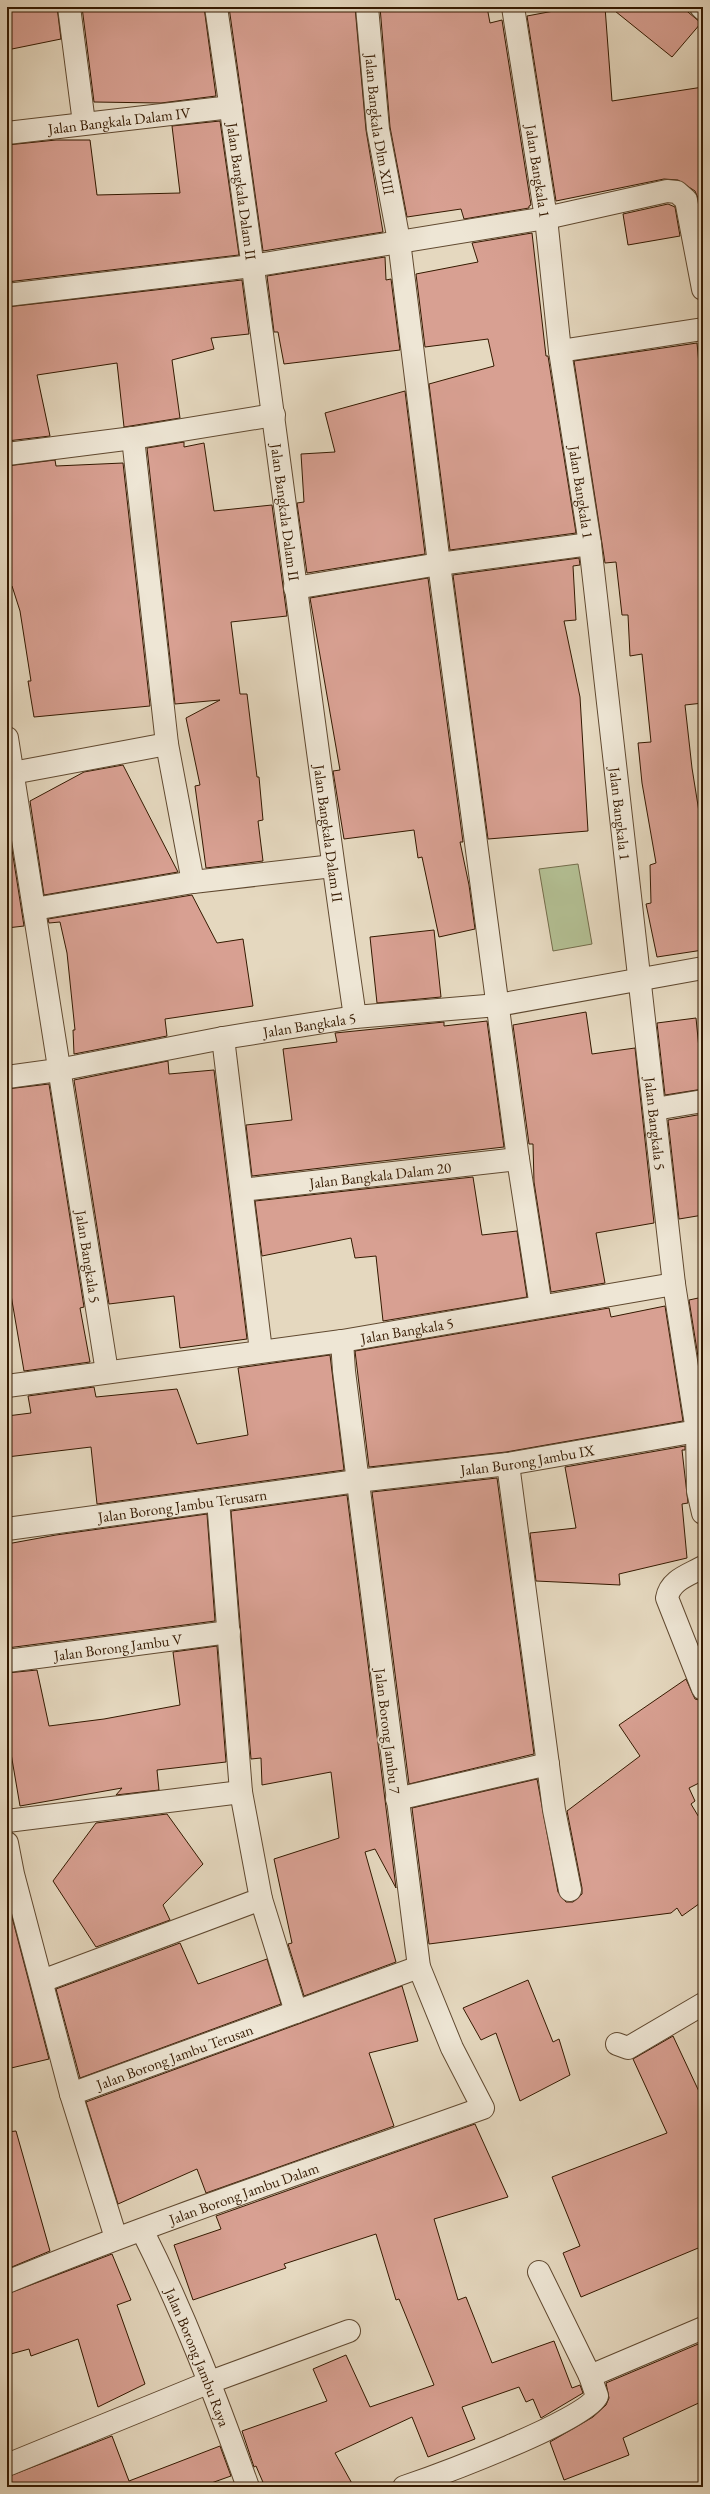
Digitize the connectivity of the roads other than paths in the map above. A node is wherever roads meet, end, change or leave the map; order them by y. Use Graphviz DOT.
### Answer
graph roads {
  1 [pos="69,7"];
  2 [pos="216,7"];
  3 [pos="367,7"];
  4 [pos="513,7"];
  5 [pos="231,107"];
  6 [pos="84,123"];
  7 [pos="7,133"];
  8 [pos="546,218"];
  9 [pos="399,241"];
  10 [pos="252,266"];
  11 [pos="703,290"];
  12 [pos="7,295"];
  13 [pos="703,329"];
  14 [pos="560,352"];
  15 [pos="274,415"];
  16 [pos="133,438"];
  17 [pos="7,454"];
  18 [pos="590,544"];
  19 [pos="439,564"];
  20 [pos="295,588"];
  21 [pos="7,738"];
  22 [pos="167,744"];
  23 [pos="9,774"];
  24 [pos="333,866"];
  25 [pos="193,882"];
  26 [pos="34,909"];
  27 [pos="703,968"];
  28 [pos="640,979"];
  29 [pos="498,1005"];
  30 [pos="355,1017"];
  31 [pos="223,1038"];
  32 [pos="58,1070"];
  33 [pos="7,1077"];
  34 [pos="703,1101"];
  35 [pos="655,1108"];
  36 [pos="518,1160"];
  37 [pos="242,1190"];
  38 [pos="674,1284"];
  39 [pos="541,1306"];
  40 [pos="342,1341"];
  41 [pos="261,1351"];
  42 [pos="107,1372"];
  43 [pos="7,1386"];
  44 [pos="697,1431"];
  45 [pos="508,1464"];
  46 [pos="357,1481"];
  47 [pos="701,1490"];
  48 [pos="218,1500"];
  49 [pos="703,1513"];
  50 [pos="7,1529"];
  51 [pos="703,1567"];
  52 [pos="229,1632"];
  53 [pos="7,1660"];
  54 [pos="703,1689"];
  55 [pos="548,1764"];
  56 [pos="241,1792"];
  57 [pos="397,1799"];
  58 [pos="7,1821"];
  59 [pos="7,1843"];
  60 [pos="570,1890"];
  61 [pos="261,1899"];
  62 [pos="419,1967"];
  63 [pos="42,1981"];
  64 [pos="703,2004"];
  65 [pos="296,2012"];
  66 [pos="617,2044"];
  67 [pos="71,2094"];
  68 [pos="483,2108"];
  69 [pos="142,2230"];
  70 [pos="116,2238"];
  71 [pos="539,2272"];
  72 [pos="7,2282"];
  73 [pos="703,2328"];
  74 [pos="349,2332"];
  75 [pos="590,2376"];
  76 [pos="210,2382"];
  77 [pos="7,2465"];
  78 [pos="446,2480"];
  79 [pos="248,2487"];
  80 [pos="404,2487"];
  1 -- 6 [label="street"];
  2 -- 5 [label="street, Jalan Bangkala Dalam II"];
  3 -- 9 [label="street, Jalan Bangkala Dlm XIII"];
  4 -- 8 [label="street, Jalan Bangkala 1"];
  5 -- 6 [label="street, Jalan Bangkala Dalam IV"];
  5 -- 10 [label="street, Jalan Bangkala Dalam II"];
  6 -- 7 [label="street, Jalan Bangkala Dalam IV"];
  8 -- 9 [label="street"];
  8 -- 11 [label="street"];
  8 -- 14 [label="street, Jalan Bangkala 1"];
  9 -- 10 [label="street"];
  9 -- 19 [label="street, Jalan Bangkala Dlm XIII"];
  10 -- 12 [label="street"];
  10 -- 15 [label="street, Jalan Bangkala Dalam II"];
  13 -- 14 [label="street"];
  14 -- 18 [label="street, Jalan Bangkala 1"];
  15 -- 16 [label="street"];
  15 -- 20 [label="street, Jalan Bangkala Dalam II"];
  16 -- 17 [label="street"];
  16 -- 22 [label="street"];
  18 -- 19 [label="street"];
  18 -- 28 [label="street, Jalan Bangkala 1"];
  19 -- 20 [label="street"];
  19 -- 29 [label="street, Jalan Bangkala Dlm XIII"];
  20 -- 24 [label="street, Jalan Bangkala Dalam II"];
  21 -- 23 [label="street, Jalan Bangkala 5"];
  22 -- 23 [label="street"];
  22 -- 25 [label="street"];
  23 -- 26 [label="street, Jalan Bangkala 5"];
  24 -- 25 [label="street"];
  24 -- 30 [label="street, Jalan Bangkala Dalam II"];
  25 -- 26 [label="street"];
  26 -- 32 [label="street, Jalan Bangkala 5"];
  27 -- 28 [label="street"];
  28 -- 29 [label="street, Jalan Bangkala 5"];
  28 -- 35 [label="street, Jalan Bangkala 5"];
  29 -- 30 [label="street, Jalan Bangkala 5"];
  29 -- 36 [label="street, Jalan Bangkala Dlm XIII"];
  30 -- 31 [label="street, Jalan Bangkala 5"];
  31 -- 32 [label="street, Jalan Bangkala 5"];
  31 -- 37 [label="street"];
  32 -- 33 [label="street"];
  32 -- 42 [label="street, Jalan Bangkala 5"];
  34 -- 35 [label="street"];
  35 -- 38 [label="street, Jalan Bangkala 5"];
  36 -- 37 [label="street, Jalan Bangkala Dalam 20"];
  36 -- 39 [label="street, Jalan Bangkala Dlm XIII"];
  37 -- 41 [label="street"];
  38 -- 39 [label="street, Jalan Bangkala 5"];
  38 -- 44 [label="street"];
  39 -- 40 [label="street, Jalan Bangkala 5"];
  40 -- 41 [label="street, Jalan Bangkala 5"];
  40 -- 46 [label="street, Jalan Borong Jambu 7"];
  41 -- 42 [label="street, Jalan Bangkala 5"];
  42 -- 43 [label="street, Jalan Bangkala 5"];
  44 -- 45 [label="street, Jalan Burong Jambu IX"];
  44 -- 47 [label="street"];
  45 -- 46 [label="street, Jalan Burong Jambu IX"];
  45 -- 55 [label="street"];
  46 -- 48 [label="street, Jalan Borong Jambu Terusarn"];
  46 -- 57 [label="street, Jalan Borong Jambu 7"];
  47 -- 49 [label="street"];
  48 -- 50 [label="street, Jalan Borong Jambu Terusarn"];
  48 -- 52 [label="street"];
  51 -- 54 [label="street"];
  52 -- 53 [label="street, Jalan Borong Jambu V"];
  52 -- 56 [label="street"];
  55 -- 57 [label="street"];
  55 -- 60 [label="street"];
  56 -- 58 [label="street"];
  56 -- 61 [label="street"];
  57 -- 62 [label="street, Jalan Borong Jambu 7"];
  59 -- 63 [label="street"];
  61 -- 63 [label="street"];
  61 -- 65 [label="street"];
  62 -- 65 [label="street, Jalan Borong Jambu Terusan"];
  62 -- 68 [label="street, Jalan Borong Jambu 7"];
  63 -- 67 [label="street"];
  64 -- 66 [label="street"];
  65 -- 67 [label="street, Jalan Borong Jambu Terusan"];
  67 -- 70 [label="street"];
  68 -- 69 [label="street, Jalan Borong Jambu Dalam"];
  69 -- 70 [label="street, Jalan Borong Jambu Dalam"];
  69 -- 76 [label="street, Jalan Borong Jambu Raya"];
  70 -- 72 [label="street, Jalan Borong Jambu Dalam"];
  71 -- 75 [label="street"];
  73 -- 75 [label="street"];
  74 -- 76 [label="street"];
  75 -- 78 [label="street"];
  76 -- 77 [label="street"];
  76 -- 79 [label="street, Jalan Borong Jambu Raya"];
  78 -- 80 [label="street"];
}
